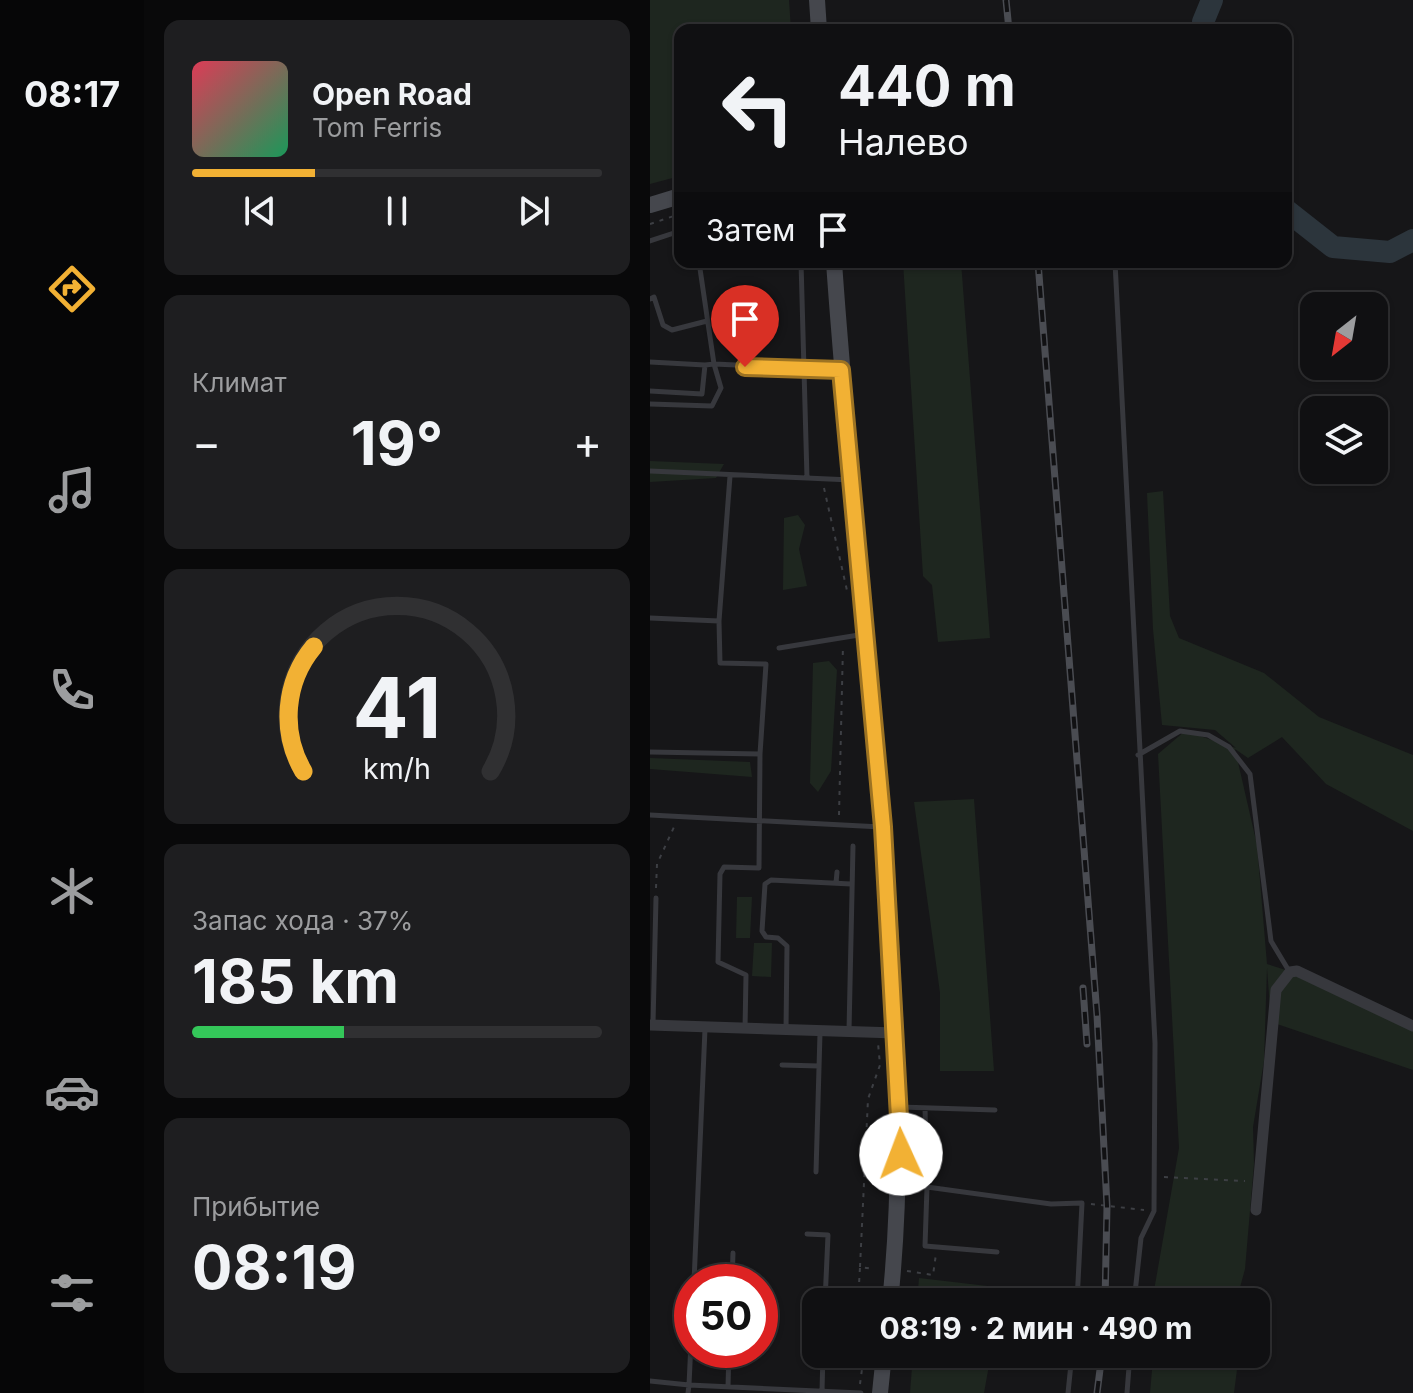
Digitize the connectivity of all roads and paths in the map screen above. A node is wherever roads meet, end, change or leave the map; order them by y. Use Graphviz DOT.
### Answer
graph roads {
  1 [pos="817,0"];
  2 [pos="819,24"];
  3 [pos="674,198"];
  4 [pos="650,205"];
  5 [pos="674,216"];
  6 [pos="650,224"];
  7 [pos="674,233"];
  8 [pos="650,241"];
  9 [pos="700,268"];
  10 [pos="801,268"];
  11 [pos="834,268"];
  12 [pos="1115,268"];
  13 [pos="650,299"];
  14 [pos="707,321"];
  15 [pos="650,362"];
  16 [pos="714,364"];
  17 [pos="705,365"];
  18 [pos="841,370"];
  19 [pos="807,371"];
  20 [pos="650,391"];
  21 [pos="650,404"];
  22 [pos="650,471"];
  23 [pos="730,476"];
  24 [pos="807,478"];
  25 [pos="822,479"];
  26 [pos="852,480"];
  27 [pos="850,607"];
  28 [pos="650,618"];
  29 [pos="719,621"];
  30 [pos="866,634"];
  31 [pos="843,636"];
  32 [pos="779,648"];
  33 [pos="650,752"];
  34 [pos="760,754"];
  35 [pos="1138,755"];
  36 [pos="650,815"];
  37 [pos="678,816"];
  38 [pos="759,821"];
  39 [pos="838,825"];
  40 [pos="883,827"];
  41 [pos="853,846"];
  42 [pos="837,872"];
  43 [pos="836,883"];
  44 [pos="851,884"];
  45 [pos="656,898"];
  46 [pos="653,941"];
  47 [pos="1290,972"];
  48 [pos="652,1025"];
  49 [pos="1413,1026"];
  50 [pos="705,1028"];
  51 [pos="745,1029"];
  52 [pos="786,1031"];
  53 [pos="820,1032"];
  54 [pos="849,1032"];
  55 [pos="878,1032"];
  56 [pos="896,1033"];
  57 [pos="782,1065"];
  58 [pos="819,1066"];
  59 [pos="899,1107"];
  60 [pos="925,1108"];
  61 [pos="995,1110"];
  62 [pos="816,1172"];
  63 [pos="1156,1177"];
  64 [pos="1258,1182"];
  65 [pos="927,1187"];
  66 [pos="1082,1203"];
  67 [pos="1256,1210"];
  68 [pos="1154,1211"];
  69 [pos="807,1234"];
  70 [pos="937,1247"];
  71 [pos="997,1252"];
  72 [pos="733,1253"];
  73 [pos="695,1264"];
  74 [pos="733,1264"];
  75 [pos="860,1267"];
  76 [pos="873,1269"];
  77 [pos="906,1271"];
  78 [pos="826,1288"];
  79 [pos="859,1288"];
  80 [pos="891,1288"];
  81 [pos="1078,1288"];
  82 [pos="1136,1288"];
  83 [pos="690,1368"];
  84 [pos="729,1368"];
  85 [pos="823,1368"];
  86 [pos="863,1368"];
  87 [pos="883,1368"];
  88 [pos="1071,1368"];
  89 [pos="1129,1368"];
  90 [pos="650,1381"];
  91 [pos="689,1385"];
  92 [pos="728,1387"];
  93 [pos="822,1391"];
  94 [pos="688,1393"];
  95 [pos="860,1393"];
  96 [pos="880,1393"];
  97 [pos="1068,1393"];
  98 [pos="1127,1393"];
  1 -- 2 [label="main road"];
  3 -- 4 [label="main road"];
  5 -- 6 [label="path"];
  7 -- 8 [label="lane"];
  9 -- 14 [label="lane"];
  10 -- 19 [label="lane"];
  11 -- 18 [label="main road"];
  12 -- 35 [label="lane"];
  13 -- 14 [label="lane"];
  14 -- 16 [label="lane"];
  15 -- 17 [label="lane"];
  16 -- 17 [label="lane"];
  16 -- 19 [label="lane"];
  16 -- 21 [label="lane"];
  17 -- 20 [label="lane"];
  18 -- 19 [label="lane"];
  18 -- 26 [label="main road"];
  19 -- 24 [label="lane"];
  22 -- 23 [label="lane"];
  23 -- 24 [label="lane"];
  23 -- 29 [label="lane"];
  24 -- 25 [label="lane"];
  25 -- 26 [label="lane"];
  25 -- 27 [label="path"];
  26 -- 30 [label="main road"];
  28 -- 29 [label="lane"];
  29 -- 34 [label="lane"];
  30 -- 31 [label="lane"];
  30 -- 40 [label="main road"];
  31 -- 32 [label="lane"];
  31 -- 39 [label="path"];
  33 -- 34 [label="lane"];
  34 -- 38 [label="lane"];
  35 -- 47 [label="lane"];
  35 -- 63 [label="lane"];
  36 -- 37 [label="lane"];
  37 -- 38 [label="lane"];
  37 -- 45 [label="path"];
  38 -- 39 [label="lane"];
  38 -- 51 [label="lane"];
  39 -- 40 [label="lane"];
  40 -- 56 [label="main road"];
  41 -- 44 [label="lane"];
  42 -- 43 [label="lane"];
  43 -- 44 [label="lane"];
  43 -- 52 [label="lane"];
  44 -- 54 [label="lane"];
  45 -- 46 [label="lane"];
  46 -- 48 [label="lane"];
  47 -- 49 [label="street"];
  47 -- 64 [label="street"];
  48 -- 50 [label="street"];
  50 -- 51 [label="street"];
  50 -- 73 [label="lane"];
  51 -- 52 [label="street"];
  52 -- 53 [label="street"];
  53 -- 54 [label="street"];
  53 -- 58 [label="lane"];
  54 -- 55 [label="street"];
  55 -- 56 [label="street"];
  55 -- 75 [label="path"];
  56 -- 59 [label="main road"];
  57 -- 58 [label="lane"];
  58 -- 62 [label="lane"];
  59 -- 60 [label="lane"];
  59 -- 80 [label="main road"];
  60 -- 61 [label="lane"];
  60 -- 65 [label="lane"];
  63 -- 64 [label="path"];
  63 -- 68 [label="lane"];
  64 -- 67 [label="street"];
  65 -- 66 [label="lane"];
  65 -- 70 [label="lane"];
  66 -- 68 [label="path"];
  66 -- 81 [label="lane"];
  68 -- 82 [label="lane"];
  69 -- 78 [label="lane"];
  70 -- 71 [label="lane"];
  70 -- 77 [label="path"];
  72 -- 74 [label="lane"];
  75 -- 76 [label="path"];
  75 -- 79 [label="path"];
  83 -- 91 [label="lane"];
  84 -- 92 [label="lane"];
  85 -- 93 [label="lane"];
  86 -- 95 [label="path"];
  87 -- 96 [label="main road"];
  88 -- 97 [label="lane"];
  89 -- 98 [label="lane"];
  90 -- 91 [label="lane"];
  91 -- 92 [label="lane"];
  91 -- 94 [label="lane"];
  92 -- 93 [label="lane"];
  93 -- 95 [label="lane"];
}
